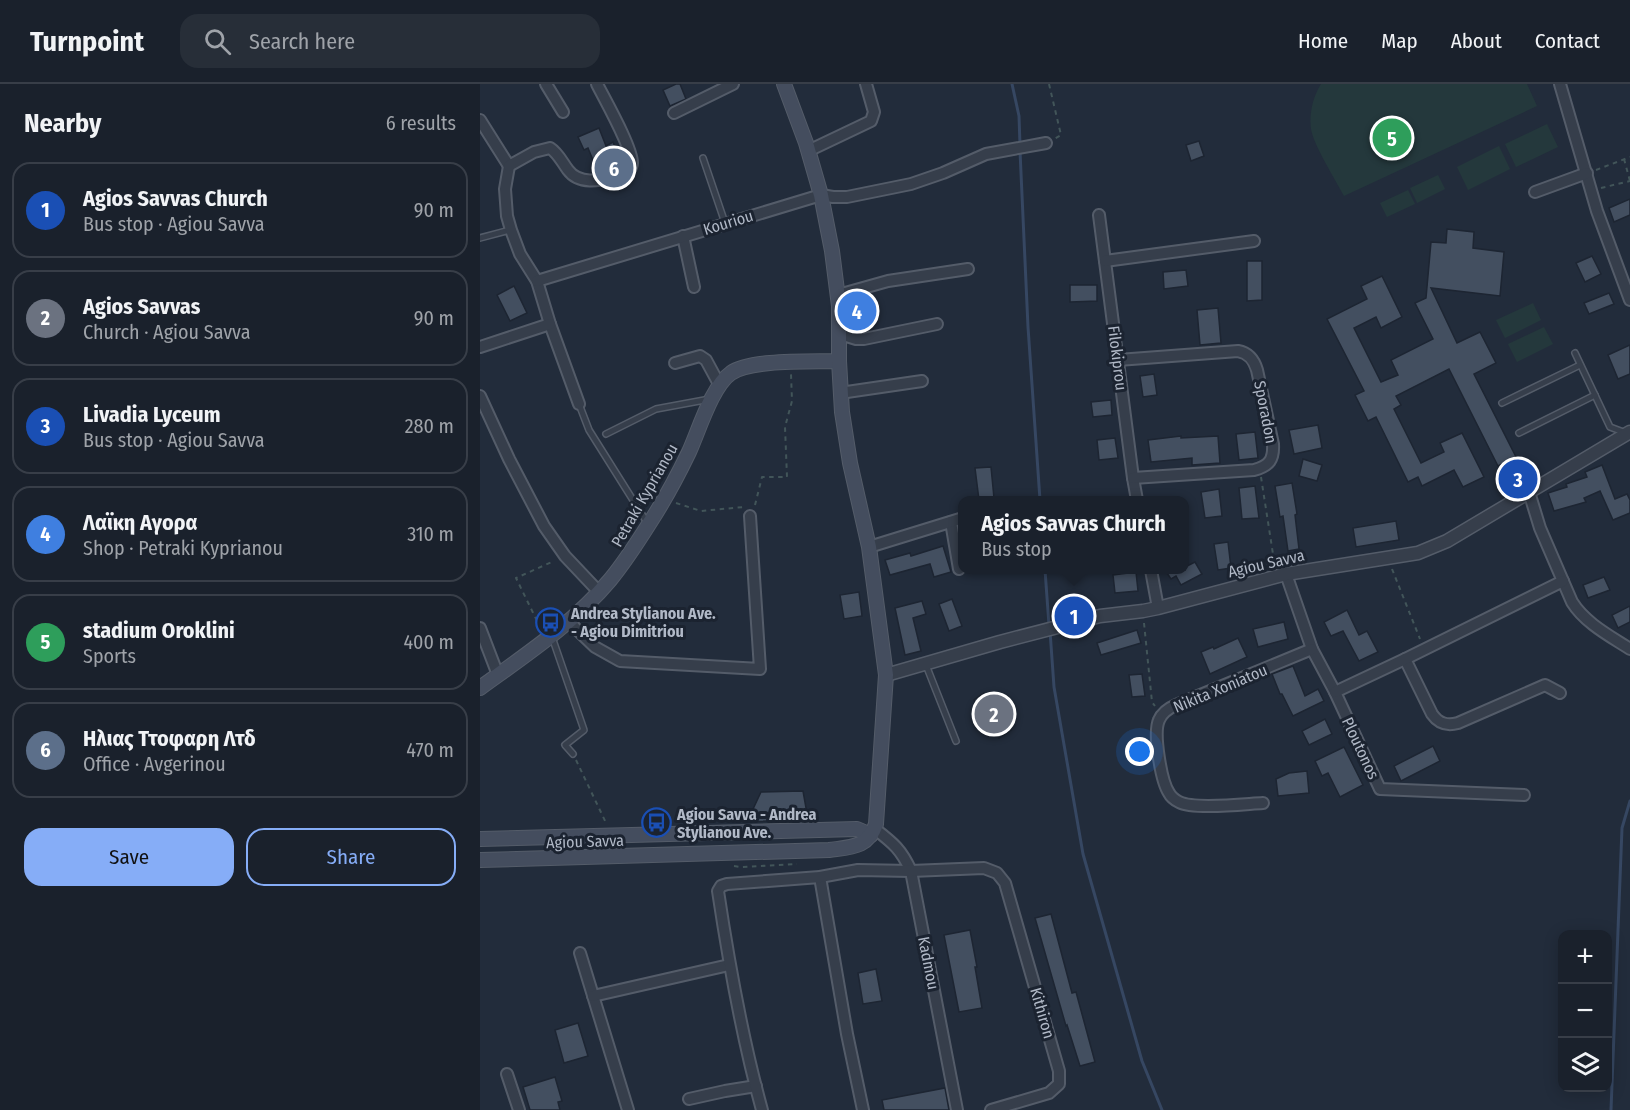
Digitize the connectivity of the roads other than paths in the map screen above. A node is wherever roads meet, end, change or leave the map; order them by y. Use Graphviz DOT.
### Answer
graph roads {
  1 [pos="546,84"];
  2 [pos="597,84"];
  3 [pos="733,84"];
  4 [pos="784,84"];
  5 [pos="866,84"];
  6 [pos="1560,84"];
  7 [pos="563,112"];
  8 [pos="674,113"];
  9 [pos="480,120"];
  10 [pos="1046,143"];
  11 [pos="808,151"];
  12 [pos="702,158"];
  13 [pos="509,166"];
  14 [pos="1587,173"];
  15 [pos="1535,192"];
  16 [pos="821,195"];
  17 [pos="1099,215"];
  18 [pos="725,223"];
  19 [pos="511,230"];
  20 [pos="683,236"];
  21 [pos="480,238"];
  22 [pos="1254,242"];
  23 [pos="1105,261"];
  24 [pos="969,269"];
  25 [pos="537,281"];
  26 [pos="694,287"];
  27 [pos="838,295"];
  28 [pos="1630,300"];
  29 [pos="550,324"];
  30 [pos="937,324"];
  31 [pos="840,334"];
  32 [pos="480,347"];
  33 [pos="1575,353"];
  34 [pos="1118,360"];
  35 [pos="839,361"];
  36 [pos="675,363"];
  37 [pos="1580,365"];
  38 [pos="922,381"];
  39 [pos="719,384"];
  40 [pos="840,393"];
  41 [pos="1595,395"];
  42 [pos="480,396"];
  43 [pos="711,399"];
  44 [pos="1502,403"];
  45 [pos="579,404"];
  46 [pos="606,434"];
  47 [pos="1519,434"];
  48 [pos="1629,435"];
  49 [pos="1133,478"];
  50 [pos="1529,492"];
  51 [pos="1136,496"];
  52 [pos="747,511"];
  53 [pos="958,520"];
  54 [pos="951,522"];
  55 [pos="648,525"];
  56 [pos="869,547"];
  57 [pos="958,563"];
  58 [pos="1152,574"];
  59 [pos="1281,576"];
  60 [pos="1563,581"];
  61 [pos="599,592"];
  62 [pos="1158,608"];
  63 [pos="568,621"];
  64 [pos="480,628"];
  65 [pos="549,637"];
  66 [pos="1312,649"];
  67 [pos="1630,649"];
  68 [pos="1405,659"];
  69 [pos="926,663"];
  70 [pos="498,675"];
  71 [pos="886,675"];
  72 [pos="480,688"];
  73 [pos="1335,692"];
  74 [pos="1560,693"];
  75 [pos="956,741"];
  76 [pos="573,754"];
  77 [pos="1524,795"];
  78 [pos="1263,803"];
  79 [pos="873,832"];
  80 [pos="480,839"];
  81 [pos="480,860"];
  82 [pos="911,871"];
  83 [pos="820,877"];
  84 [pos="580,953"];
  85 [pos="729,965"];
  86 [pos="593,996"];
  87 [pos="507,1074"];
  88 [pos="756,1086"];
  89 [pos="689,1100"];
  90 [pos="519,1110"];
  91 [pos="628,1110"];
  92 [pos="762,1110"];
  93 [pos="863,1110"];
  94 [pos="957,1110"];
  95 [pos="991,1110"];
  1 -- 7 [label="street"];
  2 -- 13 [label="street"];
  3 -- 8 [label="street"];
  4 -- 11 [label="main road"];
  5 -- 11 [label="street"];
  6 -- 14 [label="street"];
  9 -- 13 [label="street"];
  10 -- 16 [label="street, Kouriou"];
  11 -- 16 [label="main road"];
  12 -- 18 [label="lane"];
  13 -- 19 [label="street"];
  14 -- 15 [label="street"];
  14 -- 28 [label="street"];
  16 -- 18 [label="street, Kouriou"];
  16 -- 27 [label="main road"];
  17 -- 23 [label="street, Filokiprou"];
  18 -- 20 [label="street, Kouriou"];
  19 -- 21 [label="lane"];
  19 -- 25 [label="street"];
  20 -- 25 [label="street, Kouriou"];
  20 -- 26 [label="street"];
  22 -- 23 [label="street"];
  23 -- 34 [label="street, Filokiprou"];
  24 -- 27 [label="street"];
  25 -- 29 [label="street"];
  27 -- 31 [label="main road"];
  29 -- 32 [label="street"];
  29 -- 45 [label="street"];
  30 -- 31 [label="street"];
  31 -- 35 [label="main road"];
  33 -- 37 [label="lane"];
  34 -- 49 [label="street, Filokiprou"];
  34 -- 49 [label="street, Sporadon"];
  35 -- 39 [label="main road, Petraki Kyprianou"];
  35 -- 40 [label="main road"];
  36 -- 39 [label="street"];
  37 -- 41 [label="lane"];
  37 -- 44 [label="lane"];
  38 -- 40 [label="street"];
  39 -- 43 [label="main road, Petraki Kyprianou"];
  40 -- 56 [label="main road"];
  41 -- 47 [label="lane"];
  41 -- 48 [label="lane"];
  42 -- 61 [label="street"];
  43 -- 46 [label="lane"];
  43 -- 55 [label="main road, Petraki Kyprianou"];
  45 -- 55 [label="lane"];
  48 -- 50 [label="street, Agiou Savva"];
  49 -- 51 [label="street, Filokiprou"];
  50 -- 59 [label="street, Agiou Savva"];
  50 -- 60 [label="street"];
  52 -- 63 [label="street"];
  53 -- 54 [label="street"];
  54 -- 56 [label="street"];
  54 -- 57 [label="street"];
  55 -- 61 [label="main road, Petraki Kyprianou"];
  56 -- 71 [label="main road"];
  58 -- 62 [label="street"];
  59 -- 62 [label="street, Agiou Savva"];
  59 -- 66 [label="street, Ploutonos"];
  60 -- 67 [label="street"];
  60 -- 68 [label="street"];
  61 -- 63 [label="main road, Petraki Kyprianou"];
  62 -- 69 [label="street, Agiou Savva"];
  63 -- 65 [label="main road, Petraki Kyprianou"];
  64 -- 70 [label="street"];
  65 -- 70 [label="main road, Petraki Kyprianou"];
  65 -- 76 [label="lane"];
  66 -- 73 [label="street, Ploutonos"];
  66 -- 78 [label="street, Nikita Xoniatou"];
  68 -- 73 [label="street"];
  68 -- 74 [label="street"];
  69 -- 71 [label="street, Agiou Savva"];
  69 -- 75 [label="lane"];
  70 -- 72 [label="main road, Petraki Kyprianou"];
  71 -- 79 [label="main road"];
  73 -- 77 [label="street, Ploutonos"];
  79 -- 80 [label="main road, Agiou Savva"];
  79 -- 81 [label="main road, Agiou Savva"];
  79 -- 82 [label="street, Kadmou"];
  82 -- 83 [label="street"];
  82 -- 94 [label="street, Kadmou"];
  82 -- 95 [label="street, Kithiron"];
  83 -- 85 [label="street"];
  83 -- 93 [label="street"];
  84 -- 86 [label="street"];
  85 -- 86 [label="street"];
  85 -- 88 [label="street"];
  86 -- 91 [label="street"];
  87 -- 90 [label="street"];
  88 -- 89 [label="street"];
  88 -- 92 [label="street"];
}
